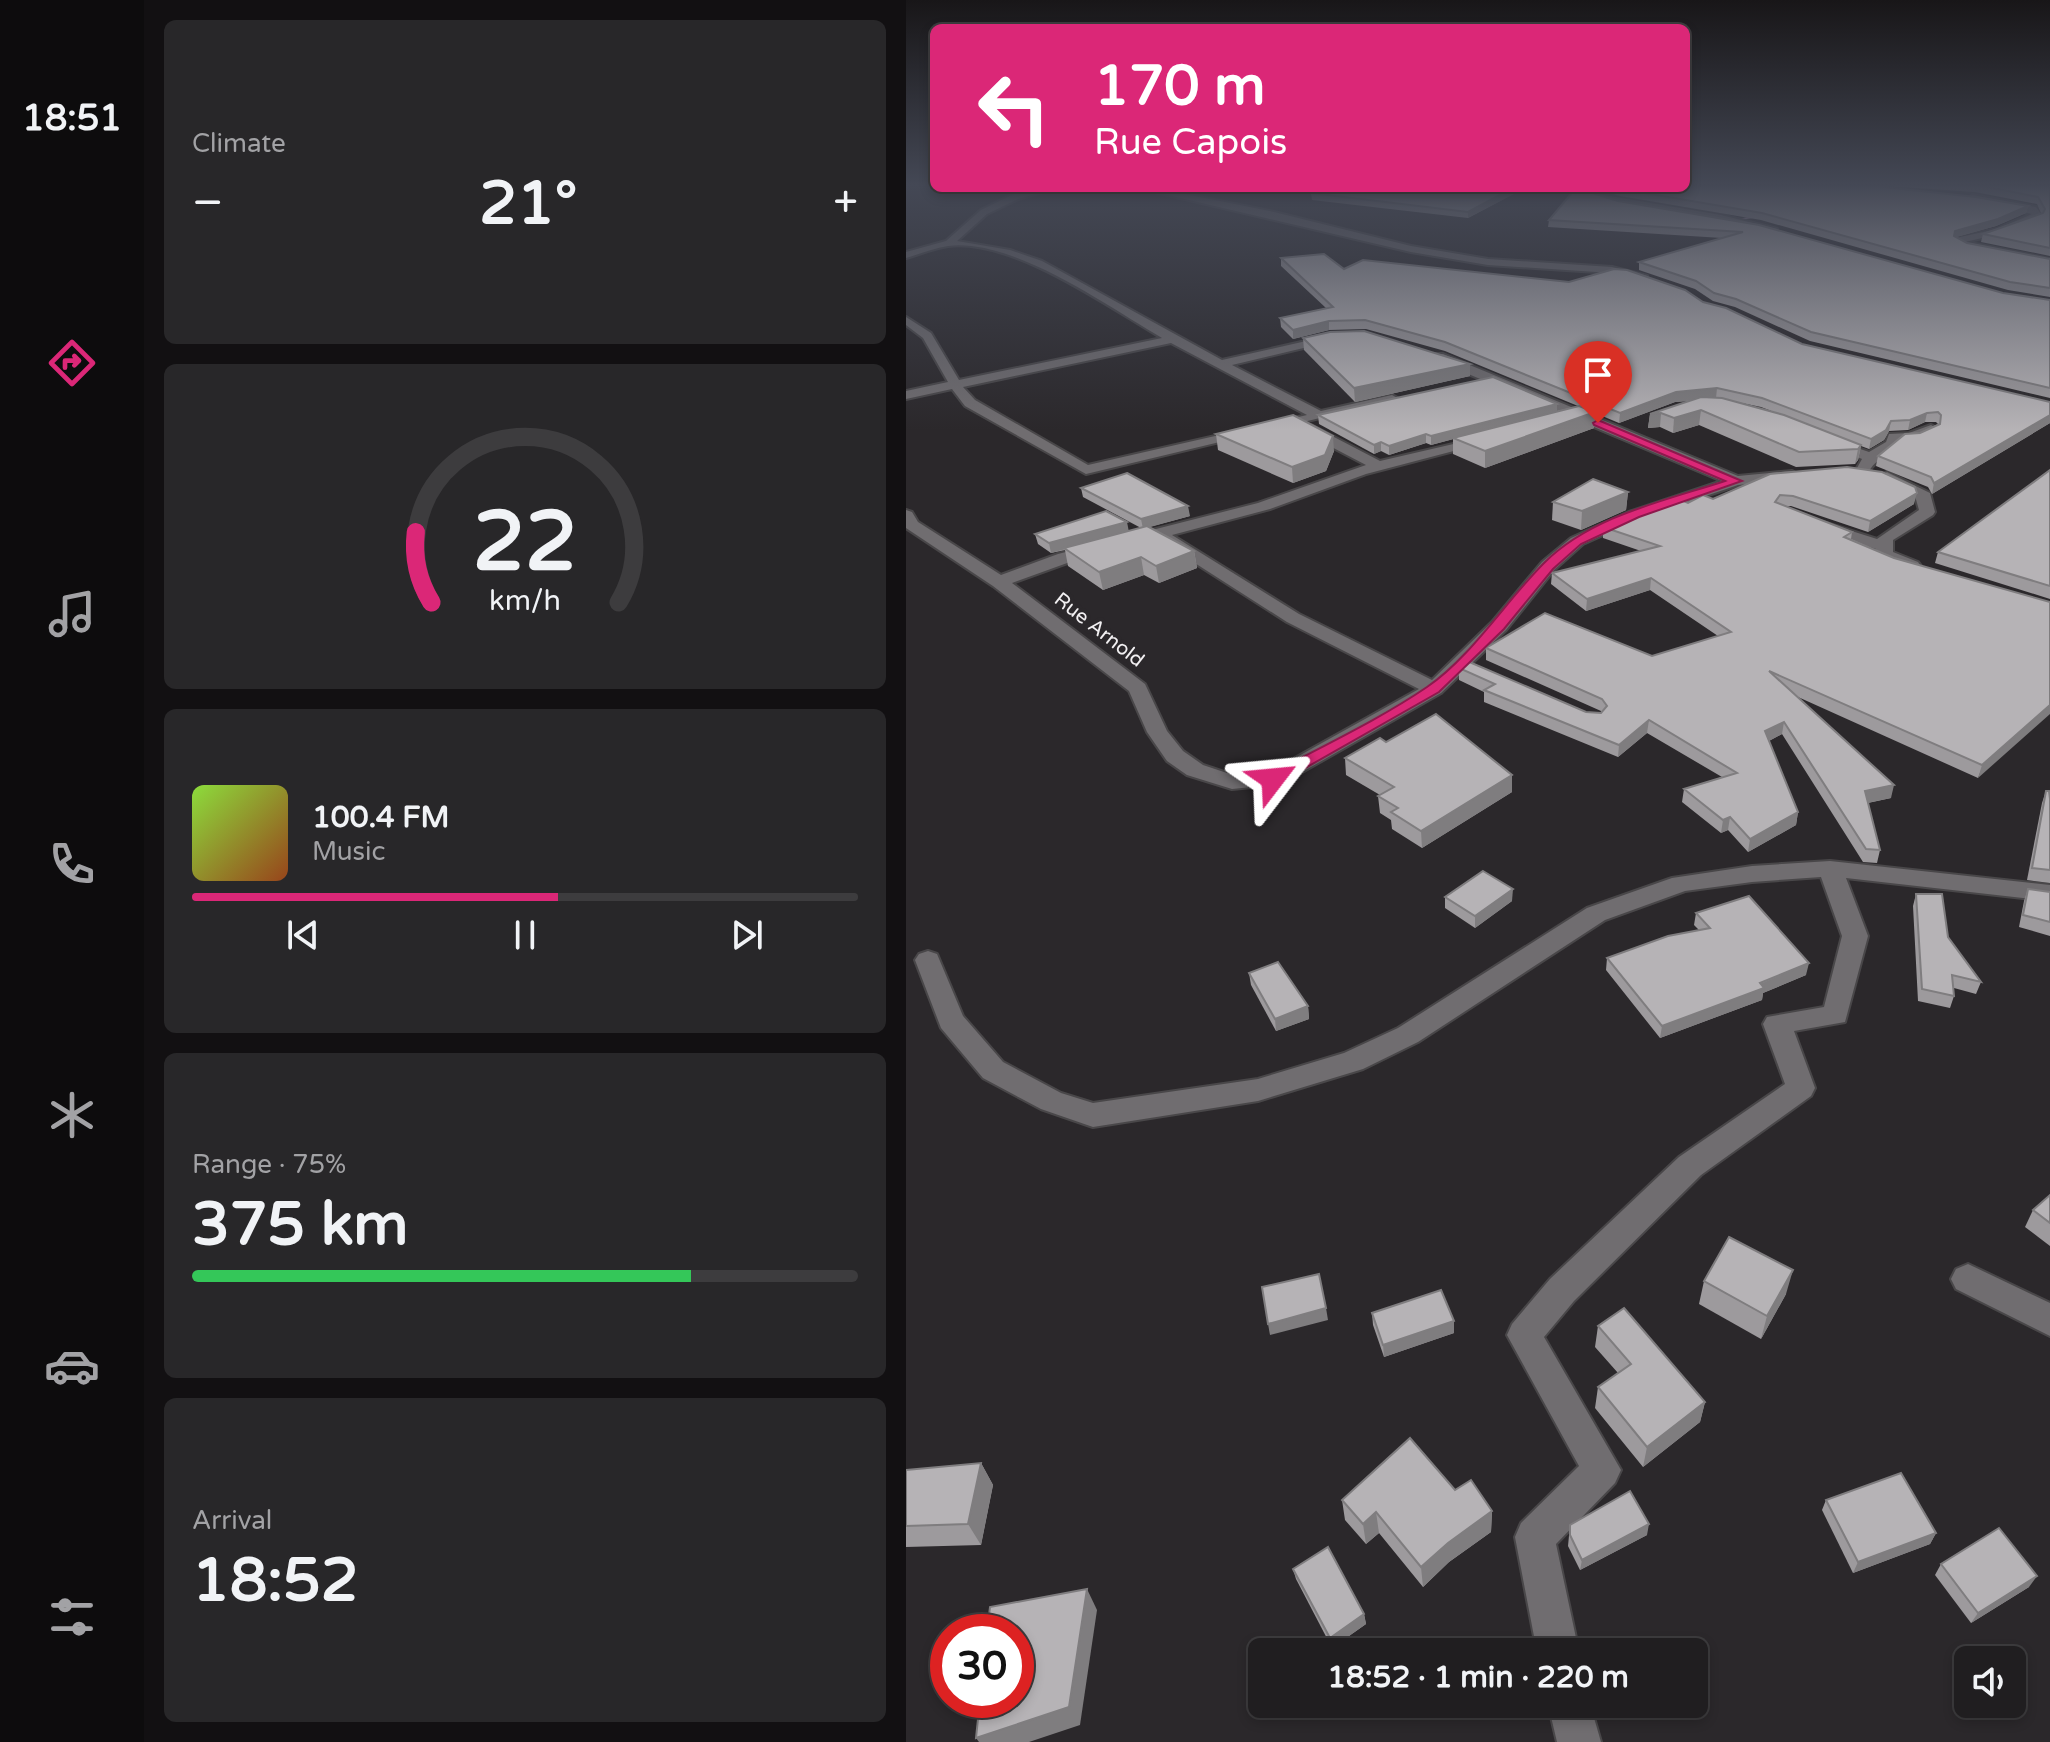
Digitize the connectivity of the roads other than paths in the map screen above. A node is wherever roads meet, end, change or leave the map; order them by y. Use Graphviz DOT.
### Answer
graph roads {
  1 [pos="1046,267"];
  2 [pos="1558,267"];
  3 [pos="1652,280"];
  4 [pos="906,320"];
  5 [pos="1347,334"];
  6 [pos="1172,339"];
  7 [pos="1427,353"];
  8 [pos="1220,364"];
  9 [pos="1492,378"];
  10 [pos="1462,385"];
  11 [pos="955,386"];
  12 [pos="906,395"];
  13 [pos="1408,396"];
  14 [pos="1579,414"];
  15 [pos="1317,415"];
  16 [pos="1295,421"];
  17 [pos="1550,422"];
  18 [pos="1638,424"];
  19 [pos="1931,428"];
  20 [pos="1617,431"];
  21 [pos="1499,435"];
  22 [pos="1823,440"];
  23 [pos="1378,466"];
  24 [pos="1859,466"];
  25 [pos="1813,473"];
  26 [pos="1736,481"];
  27 [pos="906,515"];
  28 [pos="1798,518"];
  29 [pos="1163,534"];
  30 [pos="1883,550"];
  31 [pos="1928,571"];
  32 [pos="999,582"];
  33 [pos="1434,689"];
  34 [pos="1830,869"];
  35 [pos="2050,893"];
  36 [pos="928,960"];
  37 [pos="1968,1279"];
  38 [pos="2050,1320"];
  39 [pos="1555,1638"];
  40 [pos="1573,1718"];
  41 [pos="1579,1742"];
  1 -- 6 [label="street"];
  2 -- 3 [label="street"];
  4 -- 11 [label="street"];
  5 -- 8 [label="street"];
  6 -- 8 [label="street"];
  6 -- 11 [label="street"];
  7 -- 9 [label="street"];
  8 -- 15 [label="street"];
  9 -- 10 [label="street"];
  9 -- 14 [label="street"];
  11 -- 12 [label="street"];
  11 -- 16 [label="street"];
  13 -- 15 [label="street"];
  14 -- 17 [label="street"];
  14 -- 20 [label="street"];
  15 -- 16 [label="street"];
  16 -- 23 [label="street"];
  18 -- 20 [label="street"];
  19 -- 24 [label="street"];
  20 -- 26 [label="street"];
  21 -- 23 [label="street"];
  22 -- 24 [label="street"];
  23 -- 29 [label="street"];
  24 -- 30 [label="street"];
  25 -- 26 [label="street, Rue Arnold"];
  26 -- 33 [label="street, Rue Arnold"];
  27 -- 32 [label="street, Rue Arnold"];
  28 -- 30 [label="street"];
  29 -- 32 [label="street"];
  29 -- 33 [label="street"];
  30 -- 31 [label="street"];
  32 -- 33 [label="street, Rue Arnold"];
  34 -- 35 [label="street"];
  34 -- 36 [label="street"];
  34 -- 39 [label="street"];
  37 -- 38 [label="street"];
  40 -- 41 [label="street"];
}
